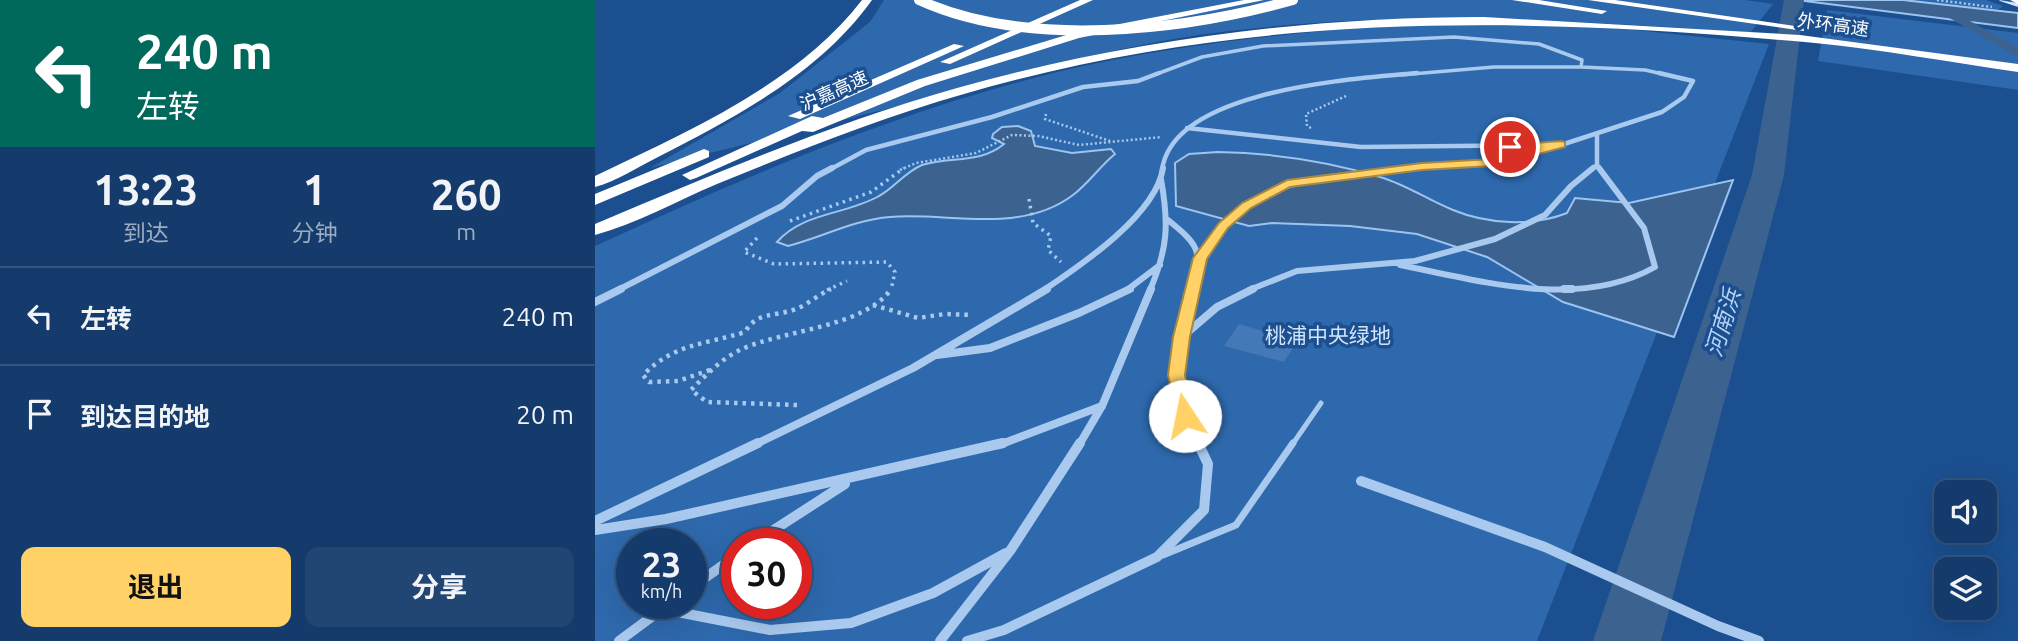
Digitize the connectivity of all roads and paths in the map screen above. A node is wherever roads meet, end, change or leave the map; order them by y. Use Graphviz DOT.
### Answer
graph roads {
  1 [pos="867,0"];
  2 [pos="919,0"];
  3 [pos="1066,0"];
  4 [pos="1088,0"];
  5 [pos="1259,0"];
  6 [pos="1293,0"];
  7 [pos="1517,0"];
  8 [pos="1593,0"];
  9 [pos="1621,0"];
  10 [pos="1937,0"];
  11 [pos="2002,0"];
  12 [pos="2016,2"];
  13 [pos="2003,9"];
  14 [pos="1761,28"];
  15 [pos="1815,32"];
  16 [pos="2018,56"];
  17 [pos="1581,67"];
  18 [pos="2018,68"];
  19 [pos="1357,93"];
  20 [pos="1050,108"];
  21 [pos="1187,128"];
  22 [pos="1318,131"];
  23 [pos="1597,134"];
  24 [pos="1182,135"];
  25 [pos="1116,142"];
  26 [pos="1561,145"];
  27 [pos="1597,165"];
  28 [pos="1161,179"];
  29 [pos="595,182"];
  30 [pos="1029,199"];
  31 [pos="595,200"];
  32 [pos="595,216"];
  33 [pos="1168,220"];
  34 [pos="595,223"];
  35 [pos="782,225"];
  36 [pos="595,230"];
  37 [pos="763,234"];
  38 [pos="1200,258"];
  39 [pos="1389,264"];
  40 [pos="1161,265"];
  41 [pos="1064,276"];
  42 [pos="847,281"];
  43 [pos="595,302"];
  44 [pos="873,305"];
  45 [pos="997,319"];
  46 [pos="1182,337"];
  47 [pos="934,355"];
  48 [pos="711,370"];
  49 [pos="1321,403"];
  50 [pos="833,406"];
  51 [pos="1102,406"];
  52 [pos="849,481"];
  53 [pos="1361,481"];
  54 [pos="595,521"];
  55 [pos="777,528"];
  56 [pos="595,530"];
  57 [pos="1010,551"];
  58 [pos="1157,557"];
  59 [pos="707,616"];
  60 [pos="649,619"];
  61 [pos="619,641"];
  62 [pos="940,641"];
  63 [pos="967,641"];
  64 [pos="1759,641"];
  1 -- 29 [label="highway"];
  2 -- 6 [label="highway, bridge"];
  3 -- 31 [label="highway, 沪嘉高速"];
  4 -- 32 [label="highway, 沪嘉高速"];
  5 -- 34 [label="highway"];
  7 -- 14 [label="highway"];
  8 -- 14 [label="highway"];
  9 -- 14 [label="highway"];
  10 -- 13 [label="path"];
  11 -- 12 [label="street"];
  14 -- 15 [label="highway"];
  14 -- 15 [label="highway"];
  14 -- 36 [label="highway"];
  15 -- 16 [label="highway, 外环高速"];
  15 -- 18 [label="highway, 外环高速"];
  17 -- 21 [label="street"];
  17 -- 23 [label="street"];
  17 -- 43 [label="street"];
  19 -- 22 [label="path"];
  20 -- 25 [label="path"];
  21 -- 24 [label="street"];
  21 -- 26 [label="street"];
  23 -- 26 [label="street"];
  23 -- 27 [label="street"];
  24 -- 25 [label="path"];
  24 -- 28 [label="street"];
  25 -- 35 [label="path"];
  26 -- 38 [label="street"];
  27 -- 39 [label="street"];
  27 -- 39 [label="street"];
  28 -- 33 [label="street"];
  28 -- 41 [label="street"];
  30 -- 41 [label="path"];
  33 -- 38 [label="street"];
  33 -- 40 [label="street"];
  37 -- 44 [label="path"];
  38 -- 46 [label="street"];
  39 -- 46 [label="street"];
  40 -- 47 [label="street"];
  40 -- 51 [label="street"];
  41 -- 45 [label="street"];
  42 -- 48 [label="path"];
  44 -- 45 [label="path"];
  44 -- 48 [label="path"];
  45 -- 47 [label="street"];
  46 -- 58 [label="street"];
  47 -- 50 [label="street"];
  48 -- 50 [label="path"];
  49 -- 58 [label="lane"];
  50 -- 54 [label="street"];
  51 -- 52 [label="street"];
  51 -- 57 [label="street"];
  52 -- 55 [label="street"];
  52 -- 56 [label="street"];
  53 -- 64 [label="street"];
  57 -- 59 [label="street"];
  57 -- 62 [label="street"];
  58 -- 63 [label="street"];
  60 -- 61 [label="street"];
}
